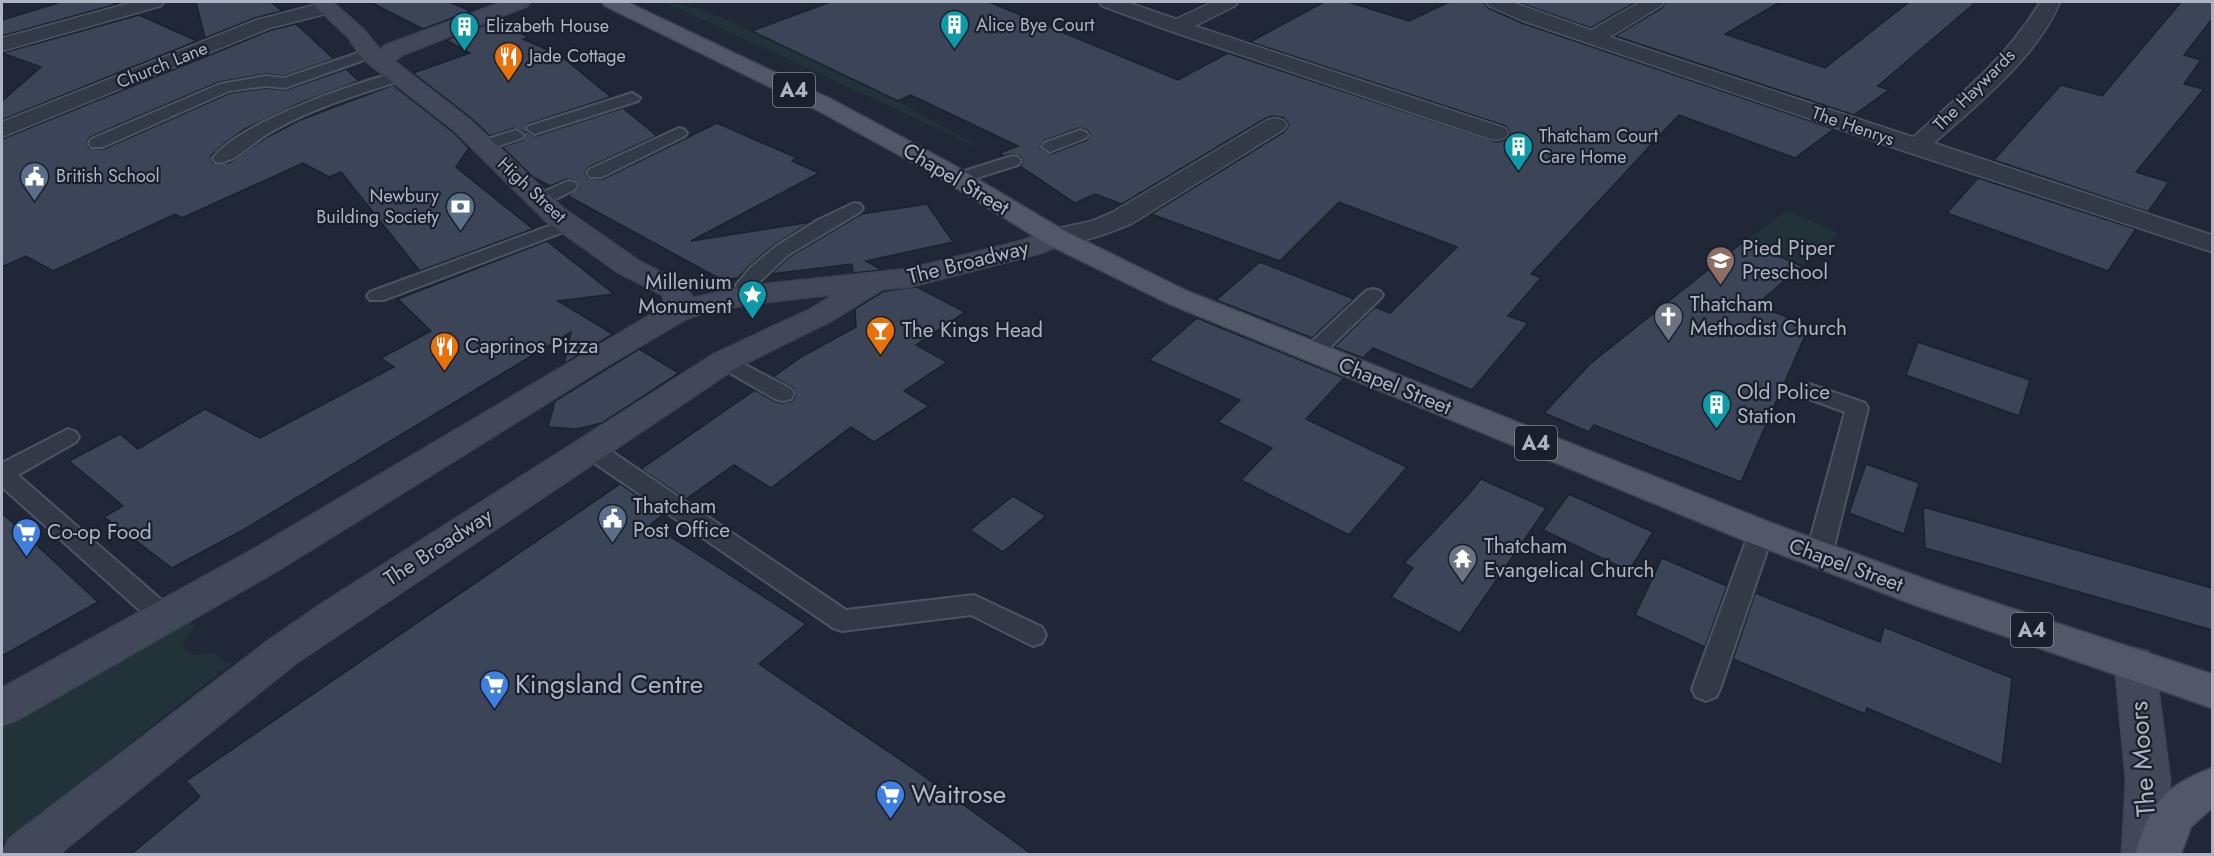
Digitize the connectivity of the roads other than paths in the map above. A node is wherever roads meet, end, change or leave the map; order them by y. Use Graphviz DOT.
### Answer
graph roads {
  1 [pos="153,2"];
  2 [pos="519,2"];
  3 [pos="612,2"];
  4 [pos="1109,2"];
  5 [pos="1228,2"];
  6 [pos="1496,2"];
  7 [pos="1654,2"];
  8 [pos="2050,2"];
  9 [pos="324,5"];
  10 [pos="1177,27"];
  11 [pos="357,34"];
  12 [pos="1593,38"];
  13 [pos="416,42"];
  14 [pos="2,45"];
  15 [pos="383,64"];
  16 [pos="632,98"];
  17 [pos="1275,125"];
  18 [pos="535,129"];
  19 [pos="2,130"];
  20 [pos="679,133"];
  21 [pos="1496,133"];
  22 [pos="516,135"];
  23 [pos="1080,135"];
  24 [pos="97,143"];
  25 [pos="484,146"];
  26 [pos="1050,147"];
  27 [pos="1916,147"];
  28 [pos="221,158"];
  29 [pos="1012,161"];
  30 [pos="596,172"];
  31 [pos="958,179"];
  32 [pos="568,186"];
  33 [pos="854,208"];
  34 [pos="554,213"];
  35 [pos="1055,237"];
  36 [pos="2212,244"];
  37 [pos="447,254"];
  38 [pos="879,281"];
  39 [pos="749,295"];
  40 [pos="1373,295"];
  41 [pos="377,296"];
  42 [pos="676,313"];
  43 [pos="1312,353"];
  44 [pos="725,361"];
  45 [pos="1809,391"];
  46 [pos="783,394"];
  47 [pos="68,437"];
  48 [pos="591,449"];
  49 [pos="2,474"];
  50 [pos="1761,533"];
  51 [pos="1819,555"];
  52 [pos="164,617"];
  53 [pos="1033,635"];
  54 [pos="2135,664"];
  55 [pos="1706,689"];
  56 [pos="2212,691"];
  57 [pos="2,708"];
  58 [pos="2212,787"];
  59 [pos="25,855"];
  60 [pos="2145,855"];
  61 [pos="2158,855"];
  1 -- 14 [label="street"];
  2 -- 13 [label="street, High Street"];
  3 -- 31 [label="main road, Chapel Street / A4"];
  4 -- 10 [label="street"];
  5 -- 10 [label="street"];
  6 -- 12 [label="street, The Henrys"];
  7 -- 12 [label="street"];
  8 -- 27 [label="street, The Haywards"];
  9 -- 11 [label="street, High Street"];
  9 -- 19 [label="street, Church Lane"];
  10 -- 21 [label="street"];
  11 -- 13 [label="street, High Street"];
  11 -- 15 [label="street, High Street"];
  12 -- 27 [label="street, The Henrys"];
  13 -- 15 [label="street, High Street"];
  15 -- 24 [label="lane"];
  15 -- 25 [label="street, High Street"];
  15 -- 28 [label="lane"];
  16 -- 18 [label="lane"];
  17 -- 35 [label="street"];
  20 -- 30 [label="lane"];
  22 -- 25 [label="lane"];
  23 -- 26 [label="lane"];
  25 -- 34 [label="street, High Street"];
  27 -- 36 [label="street, The Henrys"];
  29 -- 31 [label="lane"];
  31 -- 35 [label="main road, Chapel Street / A4"];
  32 -- 34 [label="lane"];
  33 -- 39 [label="lane"];
  34 -- 37 [label="lane"];
  34 -- 41 [label="lane"];
  34 -- 42 [label="street, High Street"];
  35 -- 38 [label="street, The Broadway"];
  35 -- 43 [label="main road, Chapel Street / A4"];
  38 -- 39 [label="street, The Broadway"];
  38 -- 44 [label="street, The Broadway"];
  39 -- 42 [label="street, The Broadway"];
  40 -- 43 [label="lane"];
  42 -- 52 [label="street, The Broadway"];
  43 -- 50 [label="main road, Chapel Street / A4"];
  44 -- 46 [label="lane"];
  44 -- 48 [label="street, The Broadway"];
  45 -- 51 [label="lane"];
  47 -- 49 [label="lane"];
  48 -- 53 [label="lane"];
  48 -- 59 [label="street, The Broadway"];
  49 -- 52 [label="lane"];
  50 -- 51 [label="main road, Chapel Street / A4"];
  50 -- 55 [label="lane"];
  51 -- 54 [label="main road, Chapel Street / A4"];
  52 -- 57 [label="street, The Broadway"];
  54 -- 56 [label="main road, Chapel Street / A4"];
  54 -- 60 [label="street, The Moors"];
  58 -- 61 [label="main road"];
}
